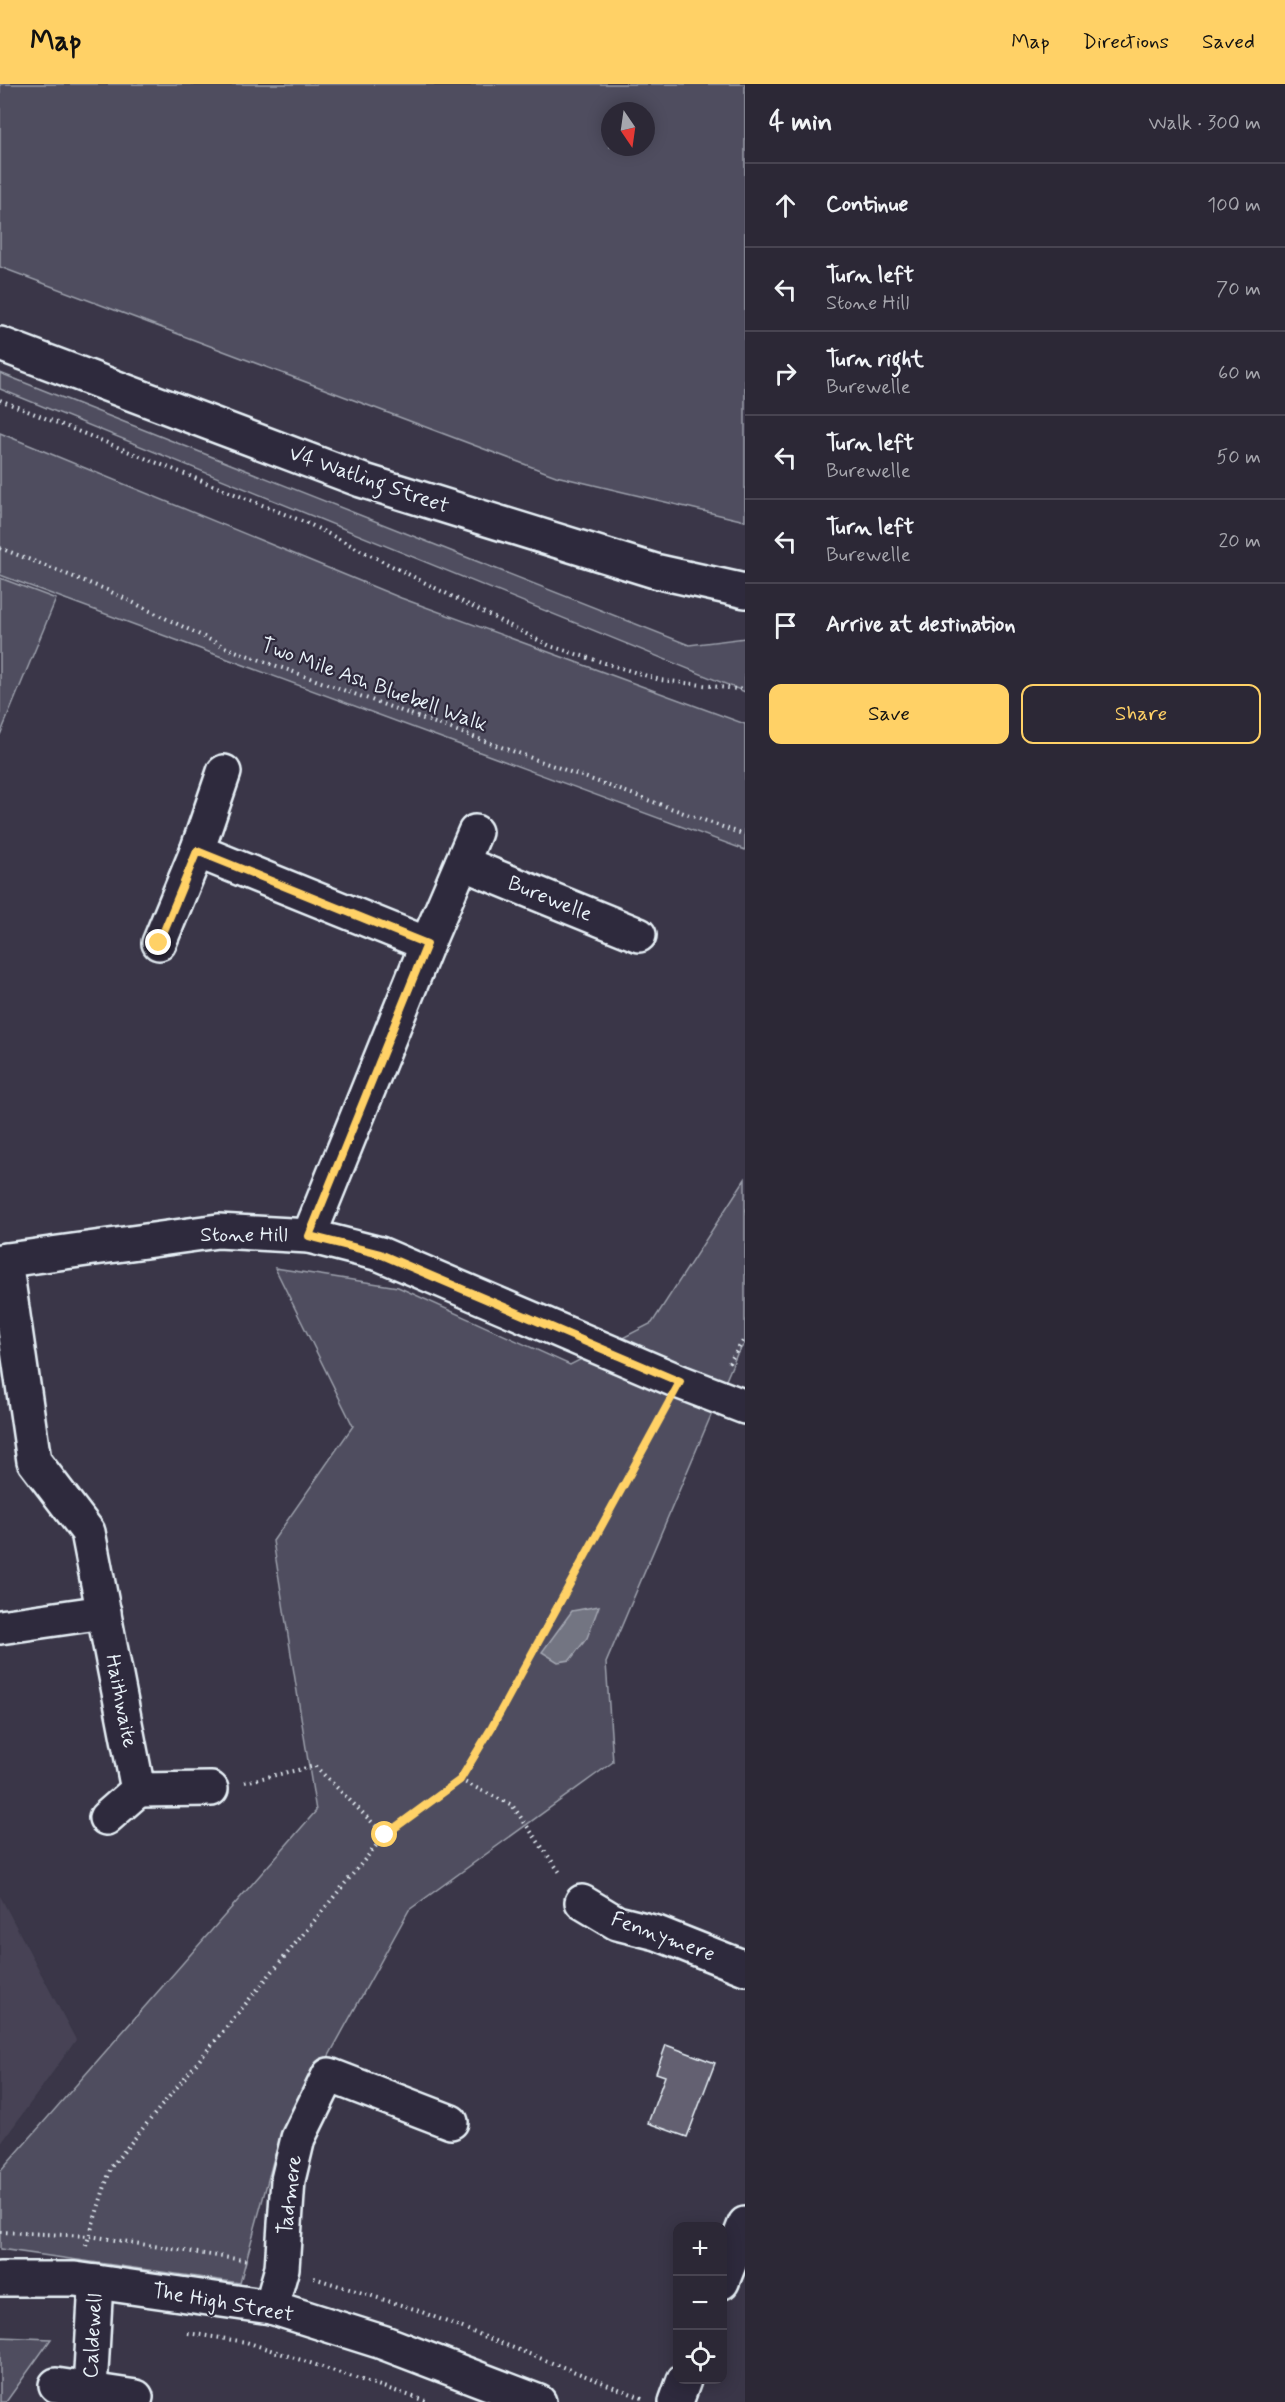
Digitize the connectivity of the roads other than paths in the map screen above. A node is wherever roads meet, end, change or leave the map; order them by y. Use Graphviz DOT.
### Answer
graph roads {
  1 [pos="0,344"];
  2 [pos="745,591"];
  3 [pos="224,772"];
  4 [pos="475,832"];
  5 [pos="197,851"];
  6 [pos="462,863"];
  7 [pos="639,935"];
  8 [pos="159,943"];
  9 [pos="427,944"];
  10 [pos="309,1236"];
  11 [pos="3,1261"];
  12 [pos="745,1407"];
  13 [pos="104,1612"];
  14 [pos="0,1627"];
  15 [pos="211,1789"];
  16 [pos="138,1790"];
  17 [pos="106,1818"];
  18 [pos="582,1902"];
  19 [pos="745,1968"];
  20 [pos="451,2122"];
  21 [pos="745,2224"];
  22 [pos="725,2276"];
  23 [pos="0,2279"];
  24 [pos="85,2281"];
  25 [pos="271,2307"];
  26 [pos="682,2384"];
  27 [pos="56,2385"];
  28 [pos="90,2390"];
  29 [pos="491,2393"];
  30 [pos="136,2397"];
  31 [pos="539,2402"];
  32 [pos="676,2402"];
  1 -- 2 [label="street, V4 Watling Street"];
  3 -- 5 [label="street"];
  4 -- 6 [label="street"];
  5 -- 8 [label="street"];
  5 -- 9 [label="street"];
  6 -- 7 [label="street, Burewelle"];
  6 -- 9 [label="street"];
  9 -- 10 [label="street"];
  10 -- 11 [label="street, Stone Hill"];
  10 -- 12 [label="street, Stone Hill"];
  11 -- 13 [label="street, Haithwaite"];
  13 -- 14 [label="street"];
  13 -- 16 [label="street, Haithwaite"];
  15 -- 16 [label="street"];
  16 -- 17 [label="street"];
  18 -- 19 [label="street, Fennymere"];
  20 -- 25 [label="street, Tadmere"];
  21 -- 22 [label="street"];
  23 -- 24 [label="street, The High Street"];
  24 -- 25 [label="street, The High Street"];
  24 -- 28 [label="street, Caldewell"];
  25 -- 29 [label="street, The High Street"];
  26 -- 32 [label="street"];
  27 -- 28 [label="street, Caldewell"];
  28 -- 30 [label="street, Caldewell"];
  29 -- 31 [label="street, The High Street"];
}
